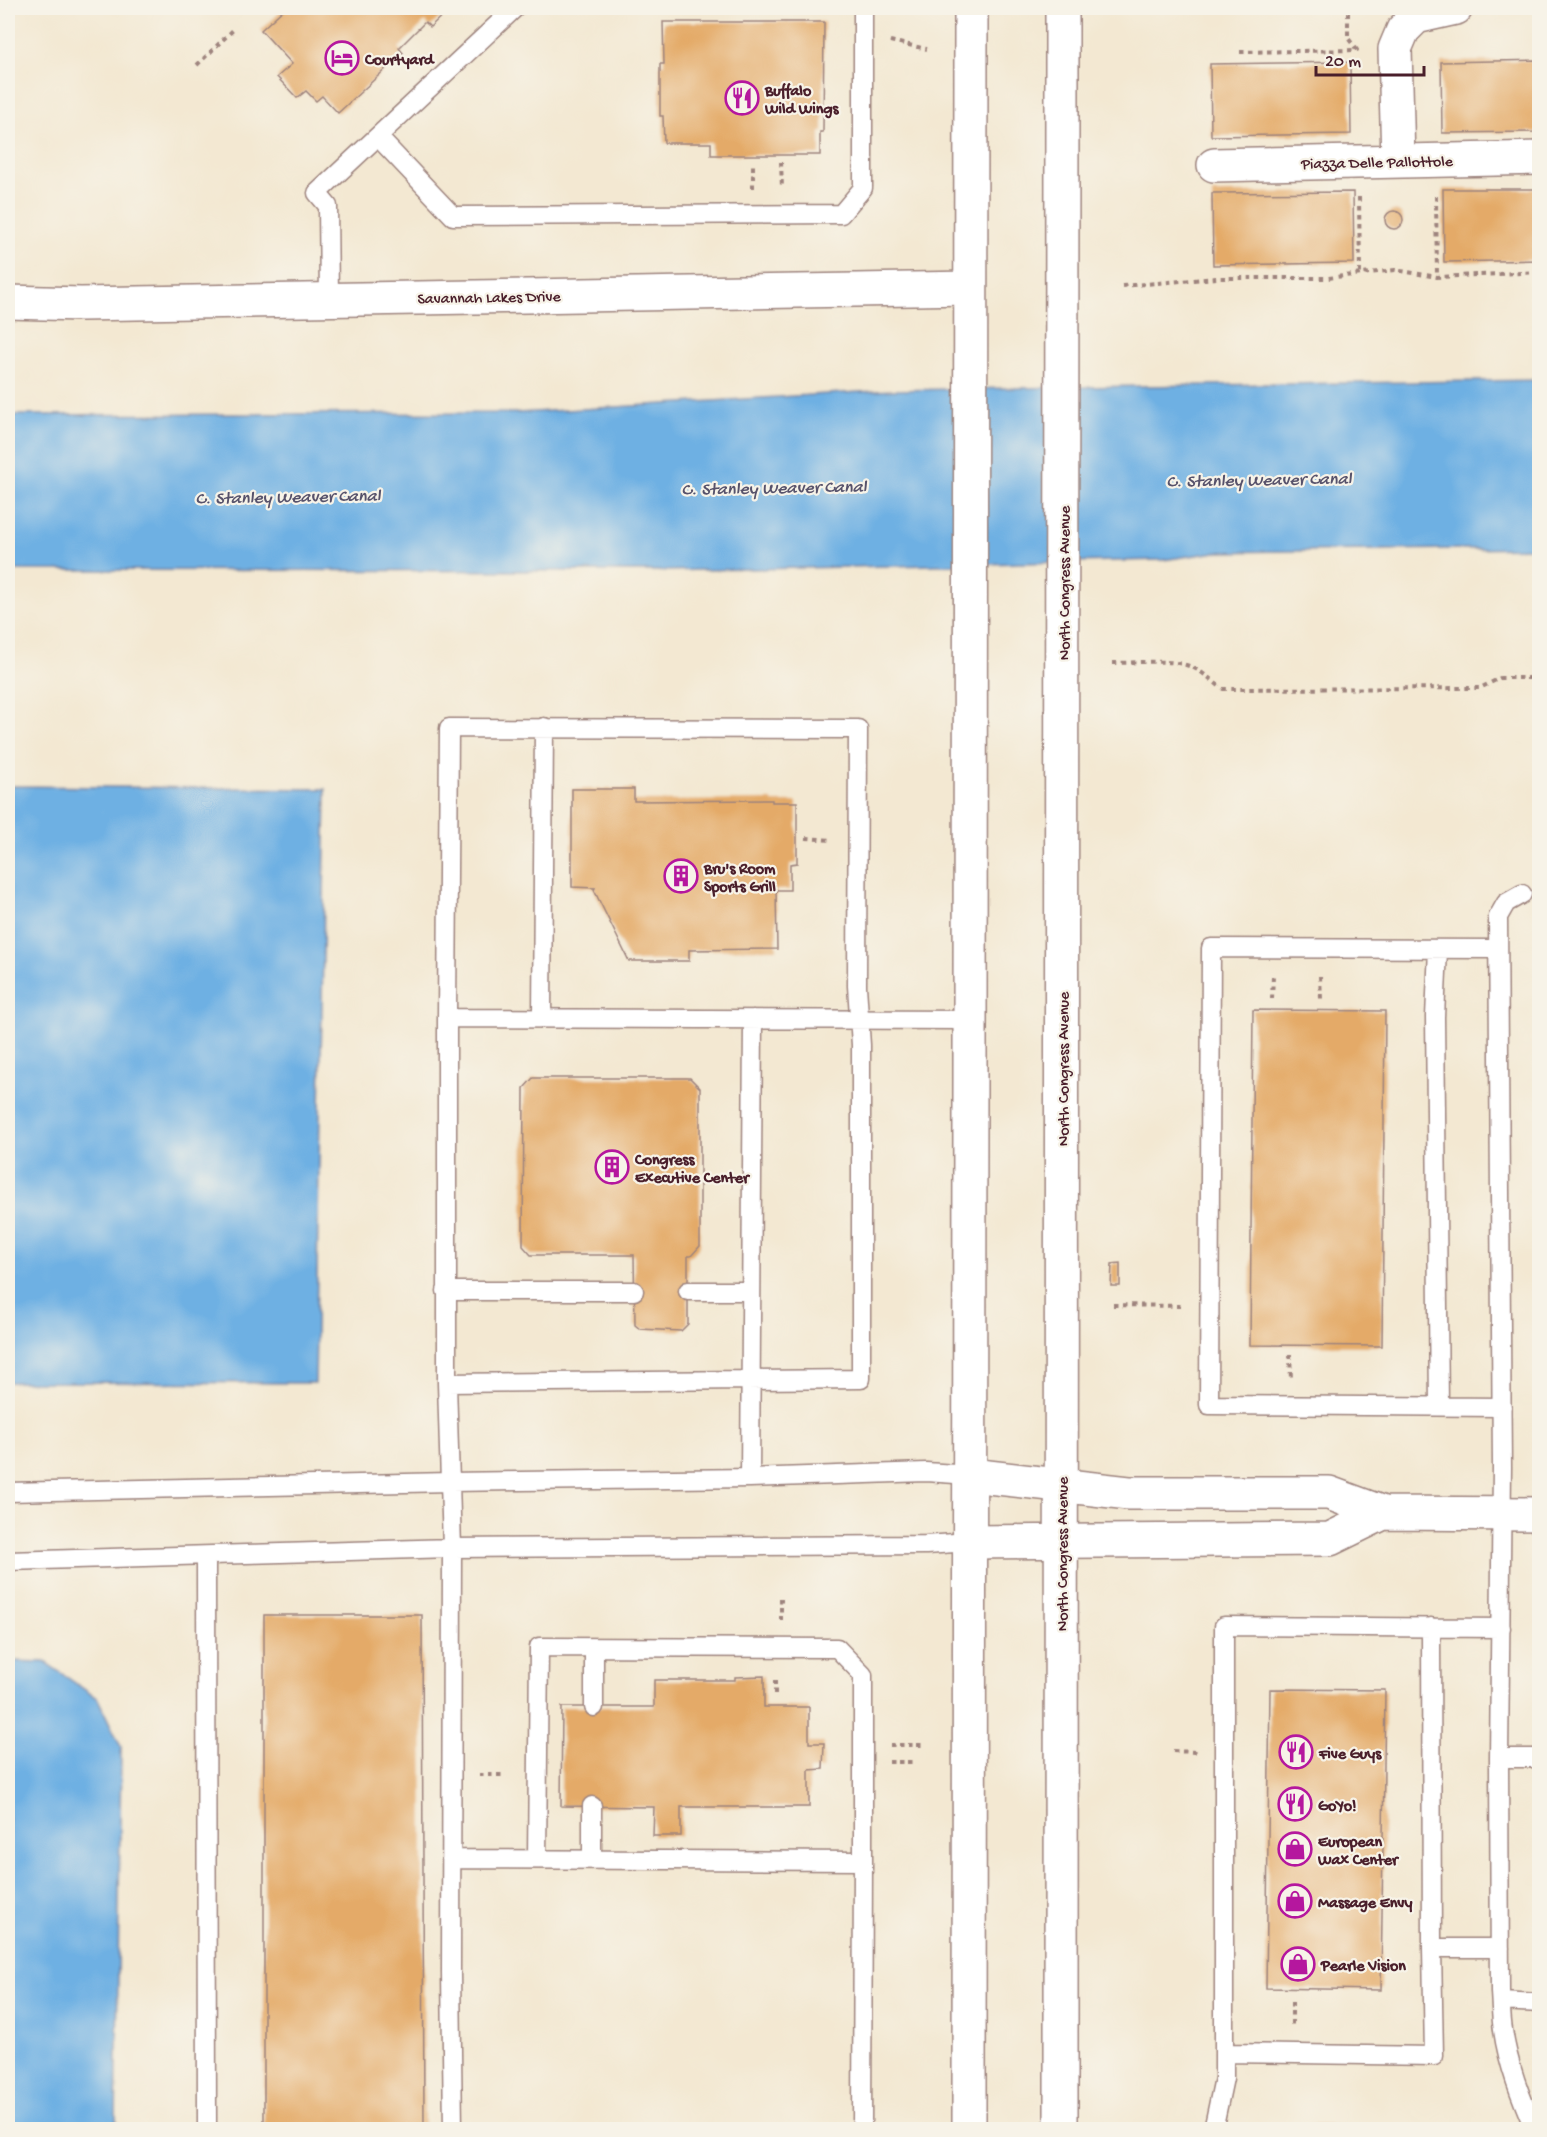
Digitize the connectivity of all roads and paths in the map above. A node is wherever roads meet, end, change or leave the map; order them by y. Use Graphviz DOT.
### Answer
graph roads {
  1 [pos="515,8"];
  2 [pos="863,8"];
  3 [pos="971,8"];
  4 [pos="1062,8"];
  5 [pos="1348,8"];
  6 [pos="1456,8"];
  7 [pos="233,30"];
  8 [pos="884,40"];
  9 [pos="927,48"];
  10 [pos="1240,52"];
  11 [pos="197,65"];
  12 [pos="378,137"];
  13 [pos="1539,158"];
  14 [pos="1398,160"];
  15 [pos="753,162"];
  16 [pos="781,162"];
  17 [pos="1214,165"];
  18 [pos="1436,191"];
  19 [pos="753,193"];
  20 [pos="782,193"];
  21 [pos="1359,193"];
  22 [pos="1539,272"];
  23 [pos="1360,275"];
  24 [pos="1437,277"];
  25 [pos="1122,286"];
  26 [pos="970,288"];
  27 [pos="329,298"];
  28 [pos="8,302"];
  29 [pos="1113,663"];
  30 [pos="1539,678"];
  31 [pos="544,728"];
  32 [pos="806,838"];
  33 [pos="835,841"];
  34 [pos="1522,894"];
  35 [pos="1438,949"];
  36 [pos="1498,949"];
  37 [pos="1273,969"];
  38 [pos="1320,969"];
  39 [pos="1272,999"];
  40 [pos="1321,999"];
  41 [pos="447,1018"];
  42 [pos="542,1018"];
  43 [pos="753,1019"];
  44 [pos="859,1019"];
  45 [pos="970,1020"];
  46 [pos="446,1291"];
  47 [pos="634,1291"];
  48 [pos="688,1291"];
  49 [pos="752,1291"];
  50 [pos="1113,1305"];
  51 [pos="1191,1306"];
  52 [pos="1290,1354"];
  53 [pos="750,1379"];
  54 [pos="447,1383"];
  55 [pos="1291,1385"];
  56 [pos="1439,1405"];
  57 [pos="1502,1407"];
  58 [pos="970,1475"];
  59 [pos="750,1478"];
  60 [pos="450,1482"];
  61 [pos="1061,1484"];
  62 [pos="8,1491"];
  63 [pos="1383,1513"];
  64 [pos="1501,1514"];
  65 [pos="1539,1514"];
  66 [pos="969,1542"];
  67 [pos="1062,1542"];
  68 [pos="452,1548"];
  69 [pos="206,1557"];
  70 [pos="8,1561"];
  71 [pos="781,1598"];
  72 [pos="781,1623"];
  73 [pos="1431,1627"];
  74 [pos="1501,1628"];
  75 [pos="594,1648"];
  76 [pos="776,1672"];
  77 [pos="775,1694"];
  78 [pos="594,1707"];
  79 [pos="886,1745"];
  80 [pos="925,1745"];
  81 [pos="1173,1751"];
  82 [pos="1201,1752"];
  83 [pos="1499,1758"];
  84 [pos="1539,1758"];
  85 [pos="887,1762"];
  86 [pos="912,1762"];
  87 [pos="472,1774"];
  88 [pos="504,1775"];
  89 [pos="592,1806"];
  90 [pos="452,1859"];
  91 [pos="537,1859"];
  92 [pos="592,1859"];
  93 [pos="863,1861"];
  94 [pos="1432,1948"];
  95 [pos="1500,1948"];
  96 [pos="1501,2001"];
  97 [pos="1292,2002"];
  98 [pos="1539,2003"];
  99 [pos="1292,2032"];
  100 [pos="1224,2053"];
  101 [pos="207,2130"];
  102 [pos="453,2130"];
  103 [pos="862,2130"];
  104 [pos="969,2130"];
  105 [pos="1061,2130"];
  106 [pos="1213,2130"];
  107 [pos="1535,2130"];
  1 -- 12 [label="lane"];
  2 -- 12 [label="lane"];
  3 -- 26 [label="main road"];
  4 -- 61 [label="main road, North Congress Avenue"];
  5 -- 10 [label="path"];
  6 -- 14 [label="main road"];
  7 -- 11 [label="path"];
  8 -- 9 [label="path"];
  12 -- 27 [label="lane"];
  13 -- 14 [label="main road, Piazza Delle Pallottole"];
  14 -- 17 [label="main road, Piazza Delle Pallottole"];
  15 -- 19 [label="path"];
  16 -- 20 [label="path"];
  18 -- 24 [label="path"];
  21 -- 23 [label="path"];
  22 -- 24 [label="path"];
  23 -- 24 [label="path"];
  23 -- 25 [label="path"];
  26 -- 27 [label="main road, Savannah Lakes Drive"];
  26 -- 45 [label="main road"];
  27 -- 28 [label="main road, Savannah Lakes Drive"];
  29 -- 30 [label="path"];
  31 -- 41 [label="lane"];
  31 -- 42 [label="lane"];
  31 -- 44 [label="lane"];
  32 -- 33 [label="path"];
  34 -- 36 [label="lane"];
  35 -- 36 [label="lane"];
  35 -- 56 [label="lane"];
  35 -- 56 [label="lane"];
  36 -- 57 [label="lane"];
  37 -- 39 [label="path"];
  38 -- 40 [label="path"];
  41 -- 42 [label="lane"];
  41 -- 46 [label="lane"];
  42 -- 43 [label="lane"];
  43 -- 44 [label="lane"];
  43 -- 49 [label="lane"];
  44 -- 45 [label="lane"];
  44 -- 53 [label="lane"];
  45 -- 58 [label="main road"];
  46 -- 47 [label="lane"];
  46 -- 54 [label="lane"];
  48 -- 49 [label="lane"];
  49 -- 53 [label="lane"];
  50 -- 51 [label="path"];
  52 -- 55 [label="path"];
  53 -- 54 [label="lane"];
  53 -- 59 [label="lane"];
  54 -- 60 [label="lane"];
  56 -- 57 [label="lane"];
  57 -- 64 [label="lane"];
  58 -- 59 [label="lane"];
  58 -- 61 [label="main road"];
  58 -- 66 [label="main road"];
  59 -- 60 [label="lane"];
  60 -- 62 [label="lane"];
  60 -- 68 [label="lane"];
  61 -- 63 [label="main road"];
  61 -- 67 [label="main road, North Congress Avenue"];
  63 -- 64 [label="main road"];
  63 -- 67 [label="main road"];
  64 -- 65 [label="main road"];
  64 -- 74 [label="lane"];
  66 -- 67 [label="main road"];
  66 -- 68 [label="lane"];
  66 -- 104 [label="main road"];
  67 -- 105 [label="main road, North Congress Avenue"];
  68 -- 69 [label="lane"];
  68 -- 90 [label="lane"];
  69 -- 70 [label="lane"];
  69 -- 101 [label="lane"];
  71 -- 72 [label="path"];
  73 -- 74 [label="lane"];
  73 -- 94 [label="lane"];
  73 -- 100 [label="lane"];
  74 -- 83 [label="lane"];
  75 -- 78 [label="lane"];
  75 -- 91 [label="lane"];
  75 -- 93 [label="lane"];
  76 -- 77 [label="path"];
  79 -- 80 [label="path"];
  81 -- 82 [label="path"];
  83 -- 84 [label="lane"];
  83 -- 95 [label="lane"];
  85 -- 86 [label="path"];
  87 -- 88 [label="path"];
  89 -- 92 [label="lane"];
  90 -- 91 [label="lane"];
  90 -- 102 [label="lane"];
  91 -- 92 [label="lane"];
  92 -- 93 [label="lane"];
  93 -- 103 [label="lane"];
  94 -- 95 [label="lane"];
  94 -- 100 [label="lane"];
  95 -- 96 [label="lane"];
  96 -- 98 [label="lane"];
  96 -- 107 [label="lane"];
  97 -- 99 [label="path"];
  100 -- 106 [label="lane"];
}
